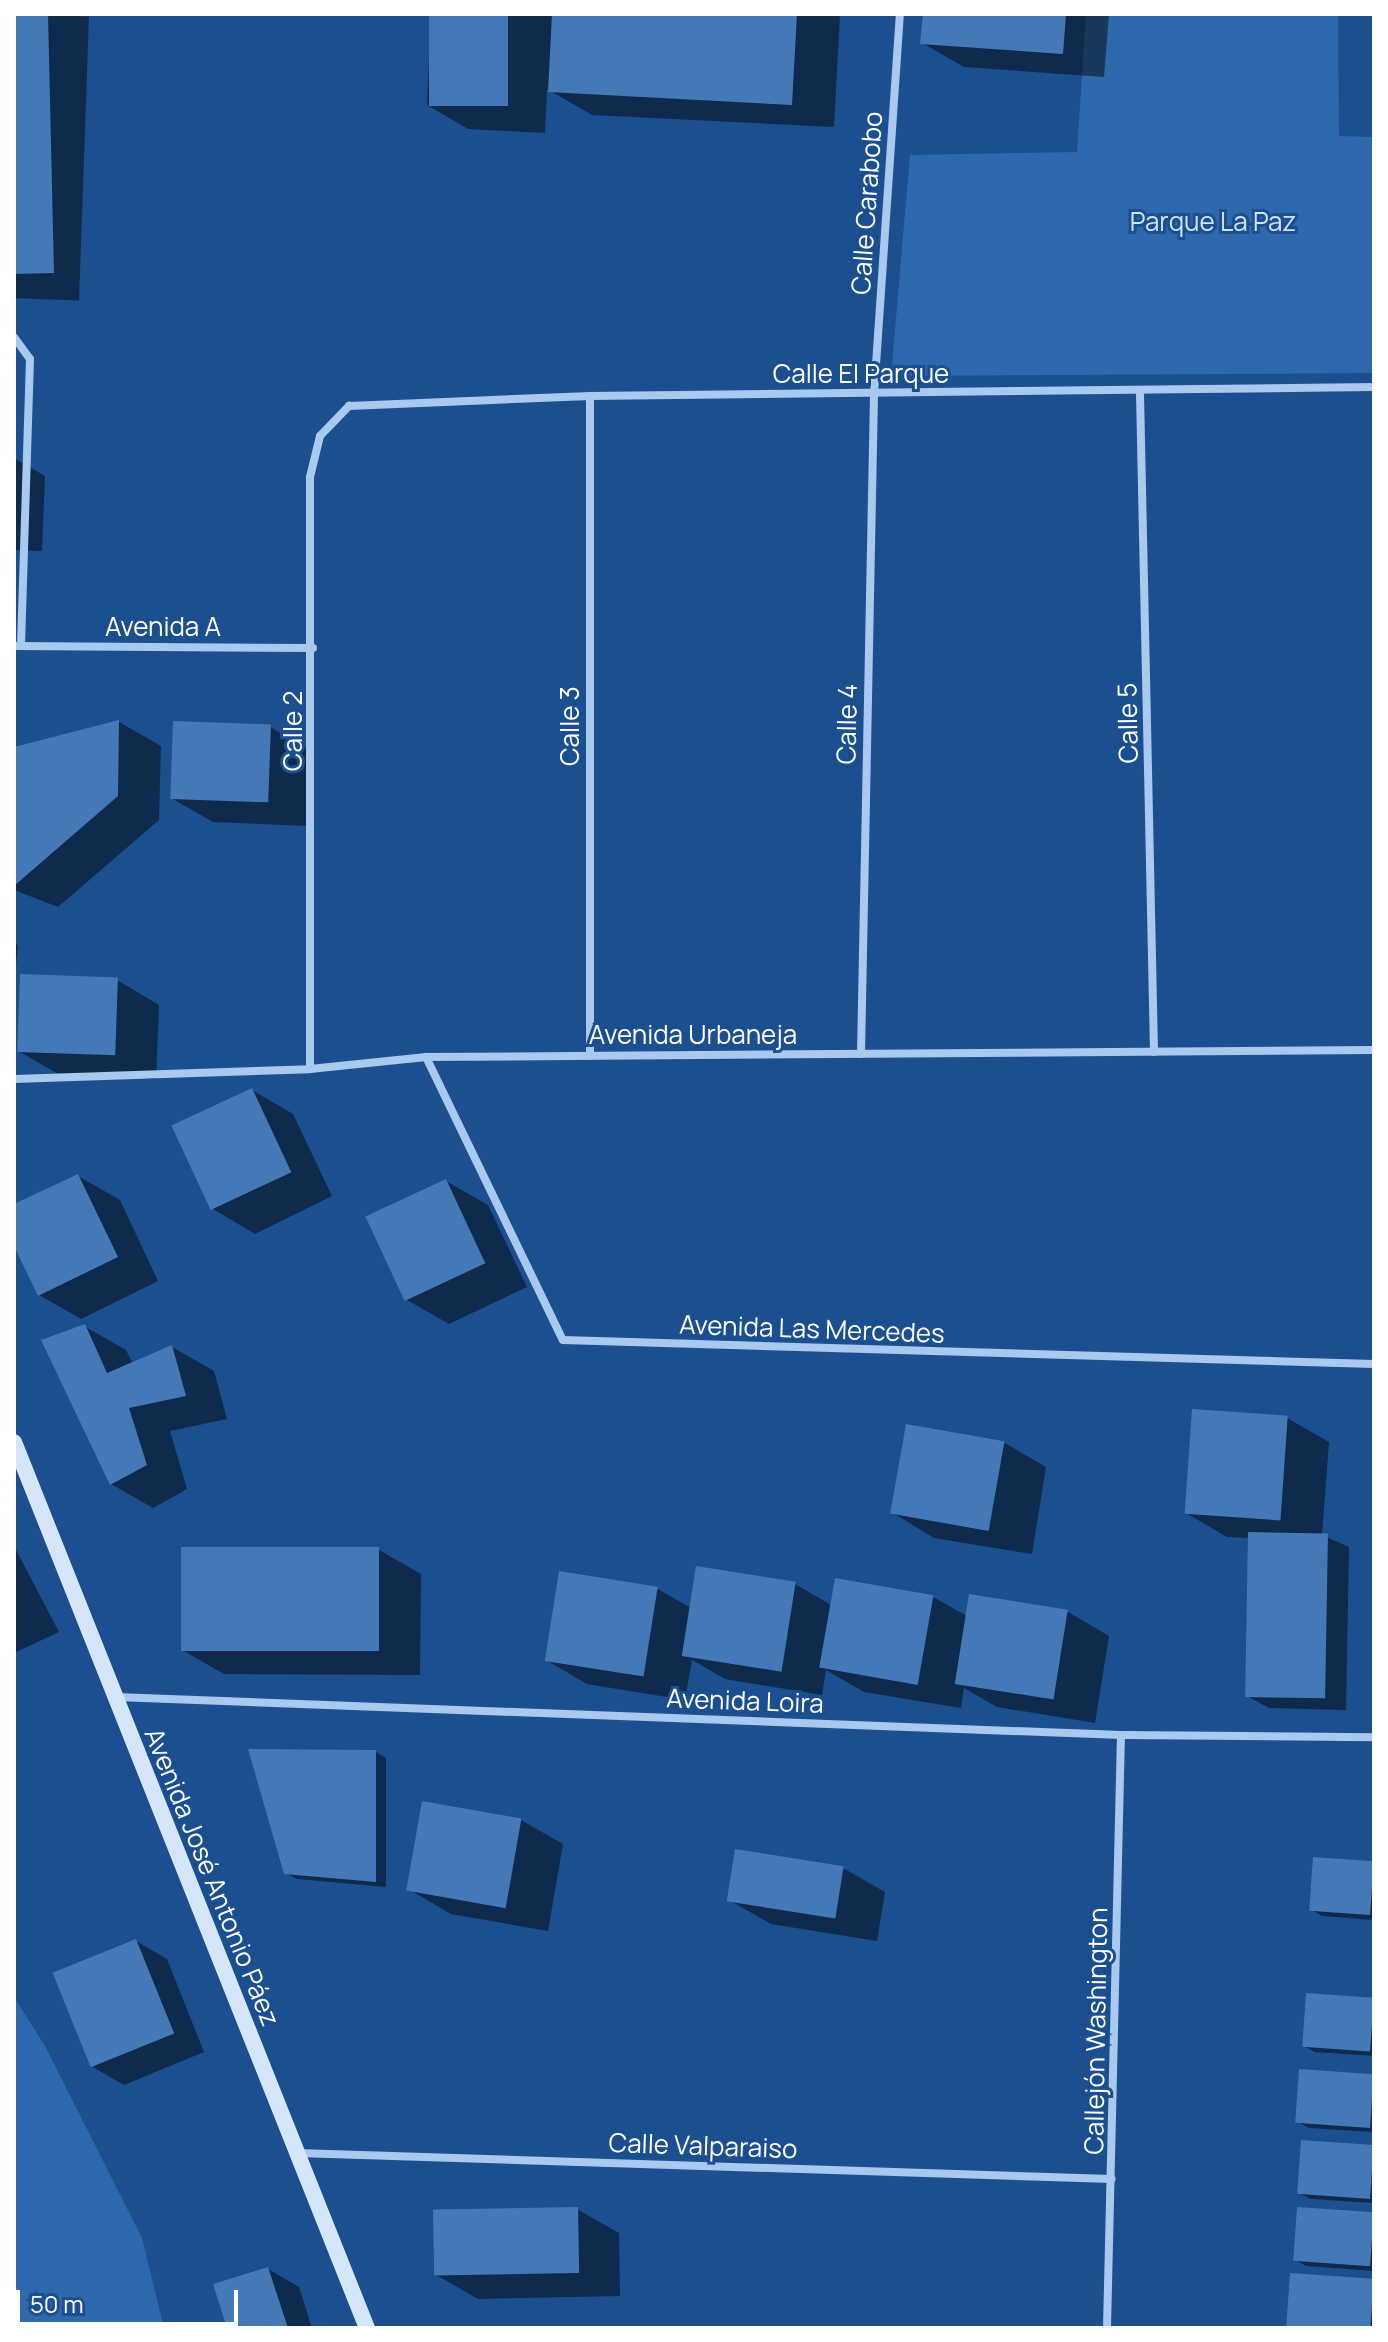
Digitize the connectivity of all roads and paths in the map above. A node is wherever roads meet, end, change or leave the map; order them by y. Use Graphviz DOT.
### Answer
graph roads {
  1 [pos="900,14"];
  2 [pos="14,337"];
  3 [pos="1374,387"];
  4 [pos="874,394"];
  5 [pos="1140,394"];
  6 [pos="590,396"];
  7 [pos="349,406"];
  8 [pos="18,646"];
  9 [pos="313,648"];
  10 [pos="1374,1050"];
  11 [pos="1154,1052"];
  12 [pos="861,1054"];
  13 [pos="590,1056"];
  14 [pos="426,1057"];
  15 [pos="310,1069"];
  16 [pos="14,1079"];
  17 [pos="1374,1364"];
  18 [pos="14,1442"];
  19 [pos="114,1697"];
  20 [pos="1121,1735"];
  21 [pos="1374,1737"];
  22 [pos="293,2153"];
  23 [pos="1112,2179"];
  24 [pos="367,2328"];
  25 [pos="1107,2328"];
  1 -- 4 [label="street, Calle Carabobo"];
  2 -- 8 [label="street"];
  3 -- 5 [label="street, Calle El Parque"];
  4 -- 5 [label="street, Calle El Parque"];
  4 -- 6 [label="street, Calle El Parque"];
  4 -- 12 [label="street, Calle 4"];
  5 -- 11 [label="street, Calle 5"];
  6 -- 7 [label="street, Calle El Parque"];
  6 -- 13 [label="street, Calle 3"];
  7 -- 9 [label="street, Calle 2"];
  8 -- 9 [label="street, Avenida A"];
  9 -- 15 [label="street, Calle 2"];
  10 -- 11 [label="street, Avenida Urbaneja"];
  11 -- 12 [label="street, Avenida Urbaneja"];
  12 -- 13 [label="street, Avenida Urbaneja"];
  13 -- 14 [label="street, Avenida Urbaneja"];
  14 -- 15 [label="street, Avenida Urbaneja"];
  14 -- 17 [label="street, Avenida Las Mercedes"];
  15 -- 16 [label="street, Avenida Urbaneja"];
  18 -- 19 [label="main road, Avenida José Antonio Páez"];
  19 -- 20 [label="street, Avenida Loira"];
  19 -- 22 [label="main road, Avenida José Antonio Páez"];
  20 -- 21 [label="street, Avenida Loira"];
  20 -- 23 [label="street, Callejón Washington"];
  22 -- 23 [label="street, Calle Valparaiso"];
  22 -- 24 [label="main road, Avenida José Antonio Páez"];
  23 -- 25 [label="street, Callejón Washington"];
}
